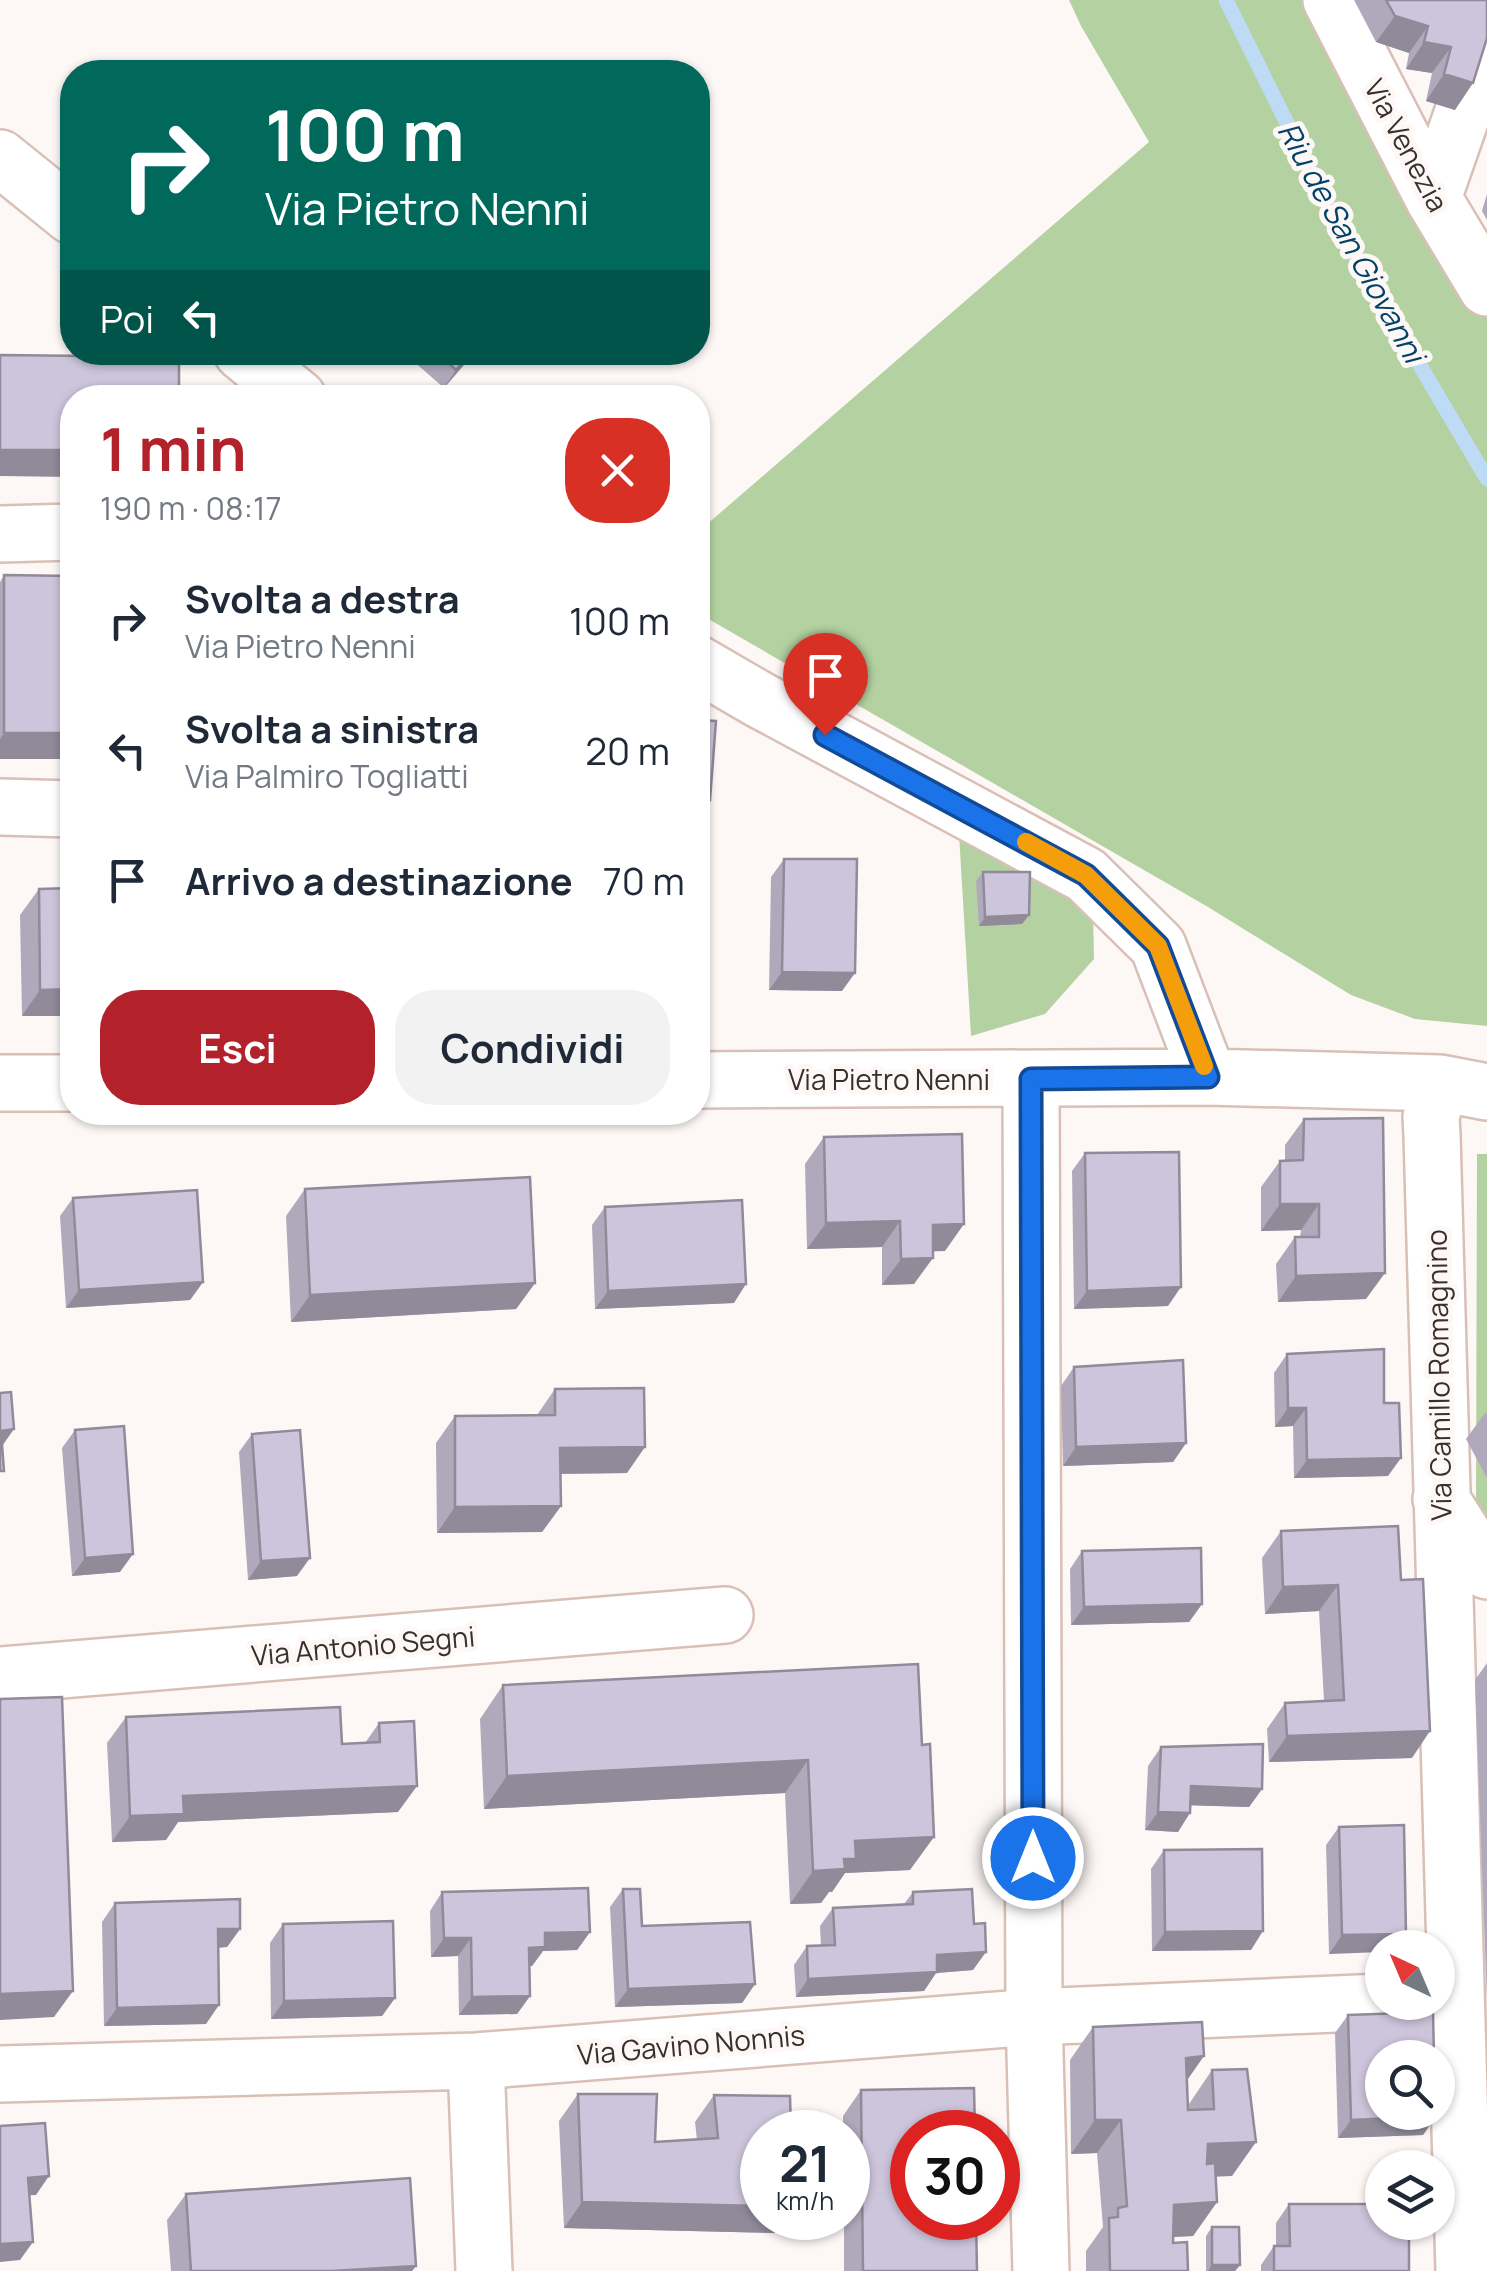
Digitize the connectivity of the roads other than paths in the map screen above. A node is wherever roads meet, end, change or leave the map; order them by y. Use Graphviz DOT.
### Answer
graph roads {
  1 [pos="1331,0"];
  2 [pos="1487,43"];
  3 [pos="0,158"];
  4 [pos="1433,198"];
  5 [pos="60,206"];
  6 [pos="1487,288"];
  7 [pos="258,365"];
  8 [pos="282,385"];
  9 [pos="60,532"];
  10 [pos="0,534"];
  11 [pos="710,671"];
  12 [pos="0,808"];
  13 [pos="60,809"];
  14 [pos="1208,1077"];
  15 [pos="1031,1079"];
  16 [pos="710,1080"];
  17 [pos="0,1083"];
  18 [pos="60,1083"];
  19 [pos="1471,1083"];
  20 [pos="1441,1499"];
  21 [pos="1487,1571"];
  22 [pos="725,1615"];
  23 [pos="1466,1664"];
  24 [pos="0,1676"];
  25 [pos="1451,1930"];
  26 [pos="1365,2003"];
  27 [pos="1034,2017"];
  28 [pos="1448,2020"];
  29 [pos="476,2061"];
  30 [pos="0,2074"];
  31 [pos="484,2271"];
  32 [pos="1041,2271"];
  33 [pos="1464,2271"];
  1 -- 4 [label="street, Via Venezia"];
  2 -- 4 [label="street"];
  3 -- 5 [label="street"];
  4 -- 6 [label="street, Via Venezia"];
  7 -- 8 [label="street"];
  9 -- 10 [label="street"];
  11 -- 14 [label="street"];
  12 -- 13 [label="street"];
  14 -- 15 [label="street, Via Pietro Nenni"];
  14 -- 19 [label="street, Via Pietro Nenni"];
  15 -- 16 [label="street, Via Pietro Nenni"];
  15 -- 27 [label="street"];
  17 -- 18 [label="street"];
  19 -- 20 [label="street, Via Camillo Romagnino"];
  20 -- 21 [label="street"];
  20 -- 23 [label="street, Via Camillo Romagnino"];
  22 -- 24 [label="street, Via Antonio Segni"];
  23 -- 25 [label="street, Via Camillo Romagnino"];
  26 -- 27 [label="street, Via Gavino Nonnis"];
  27 -- 29 [label="street, Via Gavino Nonnis"];
  27 -- 32 [label="street"];
  28 -- 33 [label="street, Via Camillo Romagnino"];
  29 -- 30 [label="street, Via Gavino Nonnis"];
  29 -- 31 [label="street"];
}
